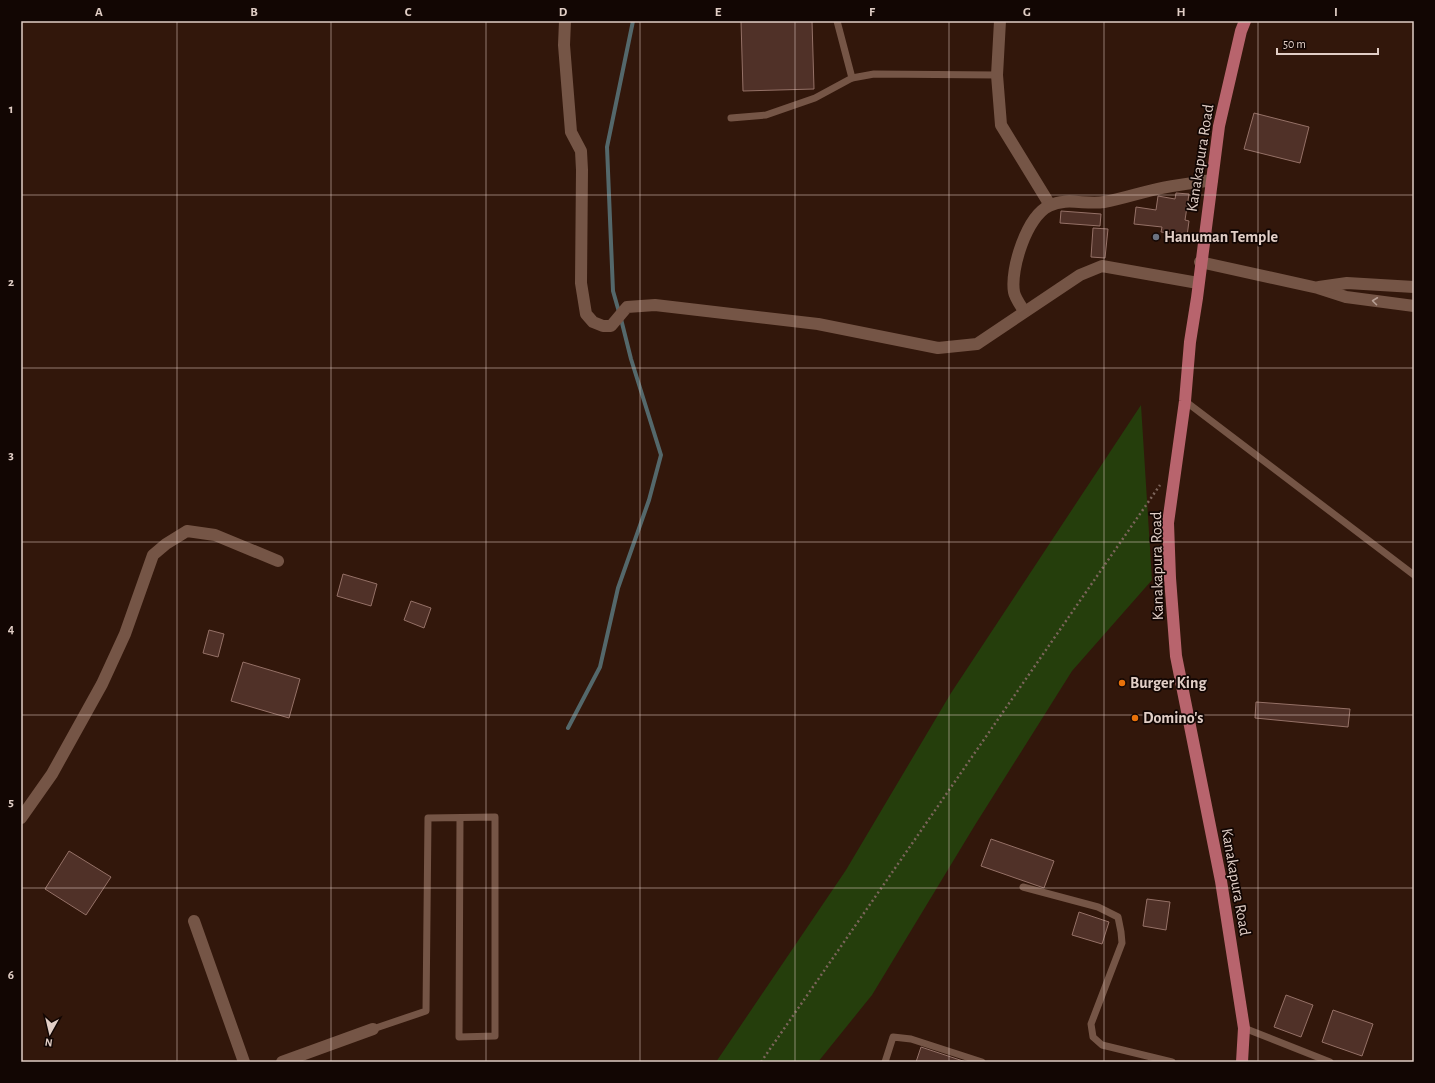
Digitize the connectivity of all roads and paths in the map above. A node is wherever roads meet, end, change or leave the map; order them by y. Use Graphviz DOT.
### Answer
graph roads {
  1 [pos="565,21"];
  2 [pos="837,21"];
  3 [pos="1000,21"];
  4 [pos="1245,21"];
  5 [pos="997,75"];
  6 [pos="852,78"];
  7 [pos="731,118"];
  8 [pos="1212,180"];
  9 [pos="1050,205"];
  10 [pos="1200,262"];
  11 [pos="1198,284"];
  12 [pos="1318,288"];
  13 [pos="1414,288"];
  14 [pos="1414,306"];
  15 [pos="1024,311"];
  16 [pos="1185,401"];
  17 [pos="1164,479"];
  18 [pos="278,561"];
  19 [pos="1414,575"];
  20 [pos="21,818"];
  21 [pos="460,818"];
  22 [pos="1023,887"];
  23 [pos="194,921"];
  24 [pos="1244,1028"];
  25 [pos="373,1029"];
  26 [pos="244,1062"];
  27 [pos="282,1062"];
  28 [pos="761,1062"];
  29 [pos="884,1062"];
  30 [pos="982,1062"];
  31 [pos="1172,1062"];
  32 [pos="1242,1062"];
  33 [pos="1330,1062"];
  1 -- 15 [label="street"];
  2 -- 6 [label="lane"];
  3 -- 5 [label="street"];
  4 -- 8 [label="highway, Kanakapura Road"];
  5 -- 6 [label="lane"];
  5 -- 9 [label="street"];
  6 -- 7 [label="lane"];
  8 -- 9 [label="street"];
  8 -- 10 [label="highway, Kanakapura Road"];
  9 -- 15 [label="street"];
  10 -- 11 [label="highway, Kanakapura Road"];
  10 -- 12 [label="street"];
  11 -- 15 [label="street"];
  11 -- 16 [label="highway, Kanakapura Road"];
  12 -- 13 [label="street"];
  14 -- 12 [label="street, one-way"];
  16 -- 19 [label="lane"];
  16 -- 24 [label="highway, Kanakapura Road"];
  17 -- 28 [label="path"];
  18 -- 20 [label="street"];
  21 -- 21 [label="lane"];
  21 -- 25 [label="lane"];
  22 -- 31 [label="lane"];
  23 -- 26 [label="street"];
  24 -- 32 [label="highway, Kanakapura Road"];
  24 -- 33 [label="lane"];
  25 -- 27 [label="street"];
  29 -- 30 [label="lane"];
}
